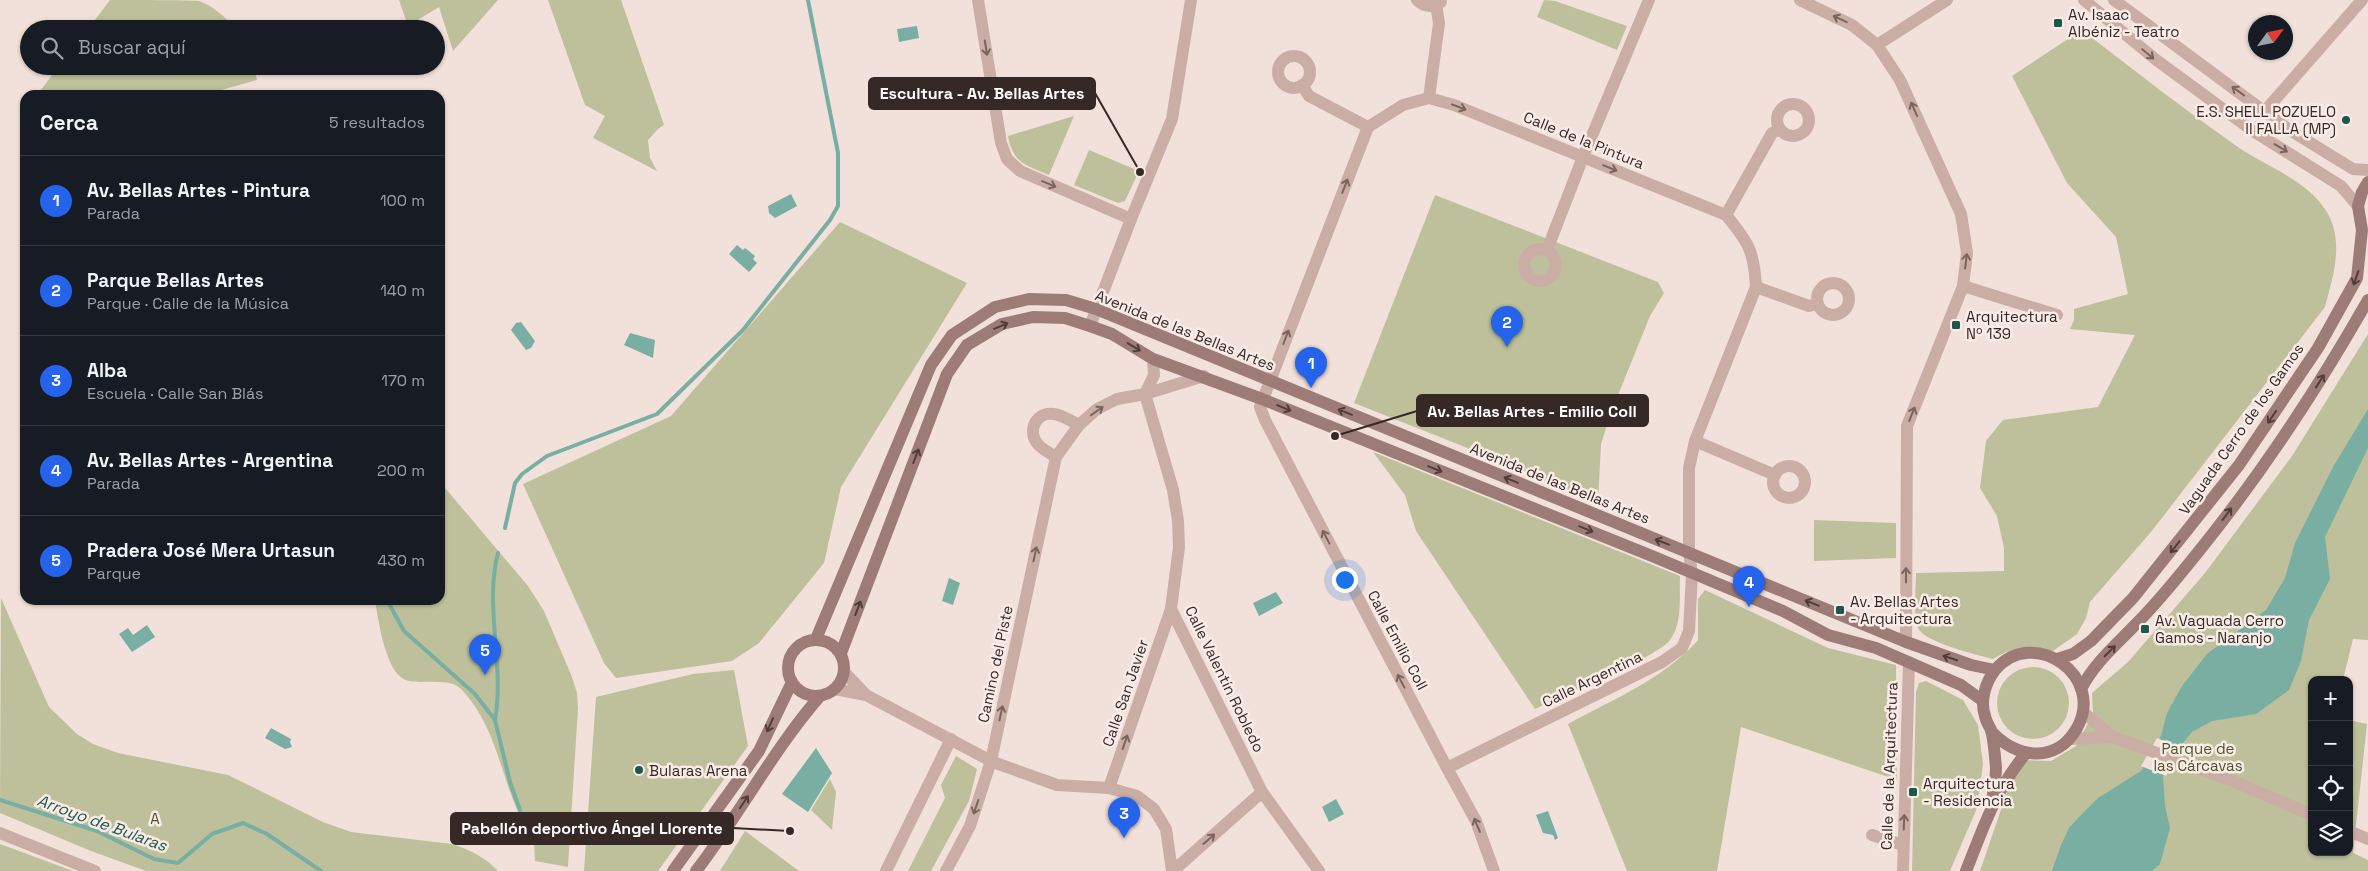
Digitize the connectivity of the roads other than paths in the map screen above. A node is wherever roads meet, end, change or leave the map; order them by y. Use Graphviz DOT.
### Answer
graph roads {
  1 [pos="978,0"];
  2 [pos="1191,0"];
  3 [pos="1417,0"];
  4 [pos="1649,0"];
  5 [pos="1800,0"];
  6 [pos="1947,0"];
  7 [pos="2084,0"];
  8 [pos="2114,0"];
  9 [pos="2362,0"];
  10 [pos="1439,3"];
  11 [pos="1877,45"];
  12 [pos="1302,85"];
  13 [pos="1429,98"];
  14 [pos="2265,111"];
  15 [pos="1368,127"];
  16 [pos="1780,129"];
  17 [pos="1583,157"];
  18 [pos="2368,170"];
  19 [pos="2368,182"];
  20 [pos="2358,206"];
  21 [pos="1726,215"];
  22 [pos="1131,219"];
  23 [pos="2365,235"];
  24 [pos="1547,250"];
  25 [pos="1963,286"];
  26 [pos="1756,287"];
  27 [pos="2368,300"];
  28 [pos="1818,304"];
  29 [pos="1096,309"];
  30 [pos="2057,315"];
  31 [pos="1090,326"];
  32 [pos="1154,359"];
  33 [pos="1204,376"];
  34 [pos="1269,381"];
  35 [pos="1145,394"];
  36 [pos="1262,399"];
  37 [pos="1079,425"];
  38 [pos="1695,441"];
  39 [pos="1056,457"];
  40 [pos="1775,475"];
  41 [pos="1689,552"];
  42 [pos="1692,574"];
  43 [pos="1171,609"];
  44 [pos="816,639"];
  45 [pos="1906,642"];
  46 [pos="841,653"];
  47 [pos="2057,659"];
  48 [pos="1909,662"];
  49 [pos="1995,670"];
  50 [pos="844,672"];
  51 [pos="792,682"];
  52 [pos="835,689"];
  53 [pos="2081,689"];
  54 [pos="866,695"];
  55 [pos="820,696"];
  56 [pos="1983,701"];
  57 [pos="2082,712"];
  58 [pos="1991,731"];
  59 [pos="2113,737"];
  60 [pos="951,739"];
  61 [pos="2069,739"];
  62 [pos="2026,753"];
  63 [pos="991,761"];
  64 [pos="1447,768"];
  65 [pos="1109,788"];
  66 [pos="1262,792"];
  67 [pos="1991,806"];
  68 [pos="2308,813"];
  69 [pos="0,833"];
  70 [pos="2353,833"];
  71 [pos="1872,835"];
  72 [pos="2368,839"];
  73 [pos="1903,845"];
  74 [pos="95,871"];
  75 [pos="673,871"];
  76 [pos="696,871"];
  77 [pos="886,871"];
  78 [pos="946,871"];
  79 [pos="1172,871"];
  80 [pos="1320,871"];
  81 [pos="1494,871"];
  82 [pos="1902,871"];
  83 [pos="1966,871"];
  1 -- 22 [label="street, one-way"];
  2 -- 22 [label="street"];
  3 -- 10 [label="street"];
  4 -- 17 [label="street"];
  11 -- 5 [label="street, one-way"];
  6 -- 11 [label="street"];
  7 -- 20 [label="street, one-way"];
  14 -- 8 [label="street, one-way"];
  9 -- 14 [label="street"];
  10 -- 13 [label="street"];
  25 -- 11 [label="street, one-way"];
  12 -- 15 [label="street"];
  13 -- 15 [label="street"];
  13 -- 17 [label="street, Calle de la Pintura, one-way"];
  14 -- 18 [label="street"];
  34 -- 15 [label="street, one-way"];
  16 -- 21 [label="street"];
  17 -- 21 [label="street, Calle de la Pintura, one-way"];
  17 -- 24 [label="street"];
  19 -- 20 [label="street"];
  20 -- 23 [label="street, Vaguada Cerro de los Gamos"];
  21 -- 26 [label="street, Calle de la Pintura"];
  22 -- 29 [label="street"];
  23 -- 47 [label="street, Vaguada Cerro de los Gamos, one-way"];
  25 -- 30 [label="street"];
  45 -- 25 [label="street, one-way"];
  26 -- 28 [label="street"];
  26 -- 38 [label="street, Calle de la Pintura"];
  53 -- 27 [label="street, one-way"];
  29 -- 31 [label="street"];
  29 -- 34 [label="street, Avenida de las Bellas Artes"];
  29 -- 44 [label="street, Avenida de las Bellas Artes"];
  31 -- 32 [label="street, Avenida de las Bellas Artes, one-way"];
  46 -- 31 [label="street, Avenida de las Bellas Artes, one-way"];
  32 -- 33 [label="street, Avenida de las Bellas Artes"];
  32 -- 35 [label="street"];
  33 -- 35 [label="street, Camino del Piste"];
  33 -- 36 [label="street, Avenida de las Bellas Artes"];
  34 -- 36 [label="street"];
  41 -- 34 [label="street, Avenida de las Bellas Artes, one-way"];
  37 -- 35 [label="street, Camino del Piste, one-way"];
  35 -- 43 [label="street, Calle Valentín Robledo"];
  36 -- 42 [label="street, Avenida de las Bellas Artes, one-way"];
  64 -- 36 [label="street, Calle Emilio Coll, one-way"];
  37 -- 39 [label="street, Camino del Piste"];
  37 -- 39 [label="street"];
  38 -- 40 [label="street"];
  38 -- 41 [label="street, Calle de la Pintura"];
  63 -- 39 [label="street, Camino del Piste, one-way"];
  41 -- 42 [label="street, Calle de la Pintura"];
  45 -- 41 [label="street, Avenida de las Bellas Artes, one-way"];
  42 -- 48 [label="street, Avenida de las Bellas Artes"];
  42 -- 64 [label="street, Calle Argentina"];
  65 -- 43 [label="street, Calle San Javier, one-way"];
  43 -- 66 [label="street, Calle Valentín Robledo"];
  44 -- 46 [label="street"];
  44 -- 51 [label="street"];
  49 -- 45 [label="street, Avenida de las Bellas Artes, one-way"];
  46 -- 50 [label="street"];
  47 -- 49 [label="street"];
  47 -- 53 [label="street"];
  48 -- 56 [label="street, Avenida de las Bellas Artes"];
  73 -- 48 [label="street, Calle de la Arquitectura, one-way"];
  49 -- 56 [label="street"];
  50 -- 52 [label="street"];
  50 -- 54 [label="street"];
  51 -- 55 [label="street"];
  51 -- 75 [label="street, one-way"];
  52 -- 54 [label="street"];
  52 -- 55 [label="street"];
  53 -- 57 [label="street"];
  54 -- 60 [label="street"];
  76 -- 55 [label="street, one-way"];
  56 -- 58 [label="street"];
  57 -- 59 [label="street"];
  57 -- 61 [label="street"];
  58 -- 62 [label="street"];
  58 -- 67 [label="street"];
  59 -- 61 [label="street"];
  59 -- 68 [label="street"];
  60 -- 63 [label="street"];
  60 -- 77 [label="street"];
  61 -- 62 [label="street"];
  62 -- 67 [label="street"];
  63 -- 65 [label="street"];
  63 -- 78 [label="street, Camino del Piste, one-way"];
  81 -- 64 [label="street, Calle Emilio Coll, one-way"];
  65 -- 79 [label="street"];
  79 -- 66 [label="street, one-way"];
  66 -- 80 [label="street, Calle Valentín Robledo"];
  67 -- 83 [label="street"];
  69 -- 74 [label="street"];
  70 -- 72 [label="street"];
  71 -- 73 [label="street"];
  73 -- 82 [label="street, Calle de la Arquitectura"];
}
